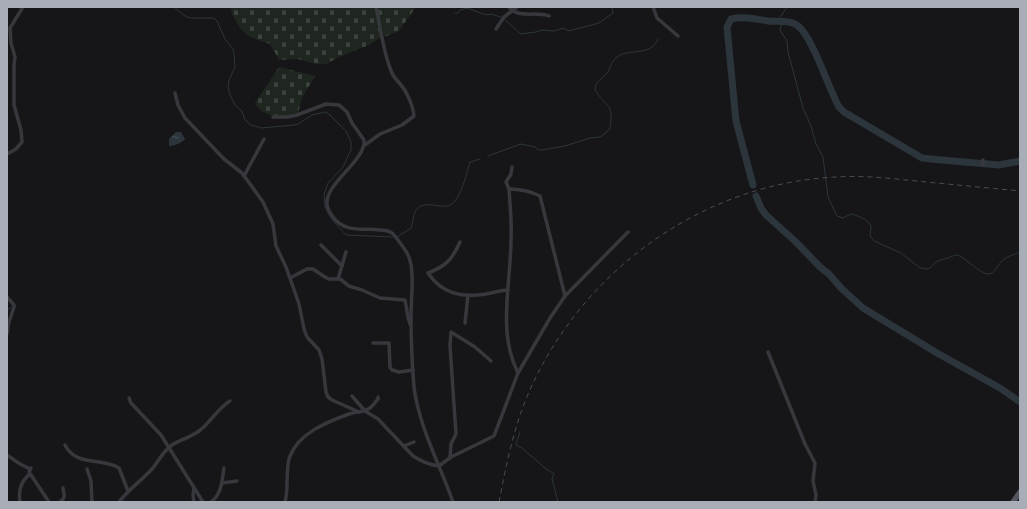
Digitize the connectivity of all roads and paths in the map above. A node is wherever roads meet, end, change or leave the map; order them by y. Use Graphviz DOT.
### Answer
graph roads {
  1 [pos="23,7"];
  2 [pos="376,7"];
  3 [pos="509,7"];
  4 [pos="517,7"];
  5 [pos="653,7"];
  6 [pos="512,11"];
  7 [pos="549,16"];
  8 [pos="496,29"];
  9 [pos="678,36"];
  10 [pos="175,93"];
  11 [pos="273,116"];
  12 [pos="264,139"];
  13 [pos="365,145"];
  14 [pos="7,154"];
  15 [pos="983,160"];
  16 [pos="983,165"];
  17 [pos="512,167"];
  18 [pos="244,176"];
  19 [pos="509,189"];
  20 [pos="628,232"];
  21 [pos="460,242"];
  22 [pos="321,245"];
  23 [pos="346,252"];
  24 [pos="342,266"];
  25 [pos="290,278"];
  26 [pos="338,279"];
  27 [pos="508,290"];
  28 [pos="468,295"];
  29 [pos="565,296"];
  30 [pos="7,297"];
  31 [pos="465,323"];
  32 [pos="412,327"];
  33 [pos="7,334"];
  34 [pos="373,343"];
  35 [pos="768,352"];
  36 [pos="491,362"];
  37 [pos="413,370"];
  38 [pos="518,373"];
  39 [pos="352,396"];
  40 [pos="378,397"];
  41 [pos="129,398"];
  42 [pos="230,401"];
  43 [pos="365,411"];
  44 [pos="359,412"];
  45 [pos="414,442"];
  46 [pos="65,445"];
  47 [pos="404,446"];
  48 [pos="169,447"];
  49 [pos="7,455"];
  50 [pos="450,458"];
  51 [pos="440,466"];
  52 [pos="224,468"];
  53 [pos="87,469"];
  54 [pos="30,474"];
  55 [pos="236,481"];
  56 [pos="222,483"];
  57 [pos="63,488"];
  58 [pos="194,488"];
  59 [pos="128,491"];
  60 [pos="1020,492"];
  61 [pos="20,502"];
  62 [pos="49,502"];
  63 [pos="60,502"];
  64 [pos="92,502"];
  65 [pos="119,502"];
  66 [pos="194,502"];
  67 [pos="203,502"];
  68 [pos="211,502"];
  69 [pos="285,502"];
  70 [pos="453,502"];
  71 [pos="815,502"];
  72 [pos="1013,502"];
  1 -- 14 [label="street"];
  2 -- 13 [label="street"];
  3 -- 6 [label="street"];
  4 -- 6 [label="street"];
  5 -- 9 [label="street"];
  6 -- 7 [label="street"];
  6 -- 8 [label="street"];
  10 -- 18 [label="street"];
  11 -- 13 [label="street"];
  12 -- 18 [label="street"];
  13 -- 32 [label="street"];
  15 -- 16 [label="street"];
  17 -- 19 [label="street"];
  18 -- 25 [label="street"];
  19 -- 27 [label="street"];
  19 -- 29 [label="street"];
  20 -- 29 [label="street"];
  21 -- 28 [label="street"];
  22 -- 24 [label="street"];
  23 -- 24 [label="street"];
  24 -- 26 [label="street"];
  25 -- 26 [label="street"];
  25 -- 44 [label="street"];
  26 -- 32 [label="street"];
  27 -- 28 [label="street"];
  27 -- 38 [label="street"];
  28 -- 31 [label="street"];
  29 -- 38 [label="street"];
  30 -- 33 [label="street"];
  32 -- 37 [label="street"];
  34 -- 37 [label="street"];
  35 -- 71 [label="street"];
  36 -- 50 [label="street"];
  37 -- 51 [label="street"];
  38 -- 50 [label="street"];
  39 -- 43 [label="street"];
  40 -- 43 [label="street"];
  41 -- 48 [label="street"];
  42 -- 48 [label="street"];
  43 -- 44 [label="street"];
  43 -- 47 [label="street"];
  44 -- 69 [label="street"];
  45 -- 47 [label="street"];
  46 -- 59 [label="street"];
  47 -- 51 [label="street"];
  48 -- 58 [label="street"];
  48 -- 59 [label="street"];
  49 -- 54 [label="street"];
  50 -- 51 [label="street"];
  51 -- 70 [label="street"];
  52 -- 56 [label="street"];
  53 -- 64 [label="street"];
  54 -- 61 [label="street"];
  54 -- 62 [label="street"];
  55 -- 56 [label="street"];
  56 -- 68 [label="street"];
  57 -- 63 [label="street"];
  58 -- 66 [label="street"];
  58 -- 67 [label="street"];
  59 -- 65 [label="street"];
  60 -- 72 [label="main road"];
}
